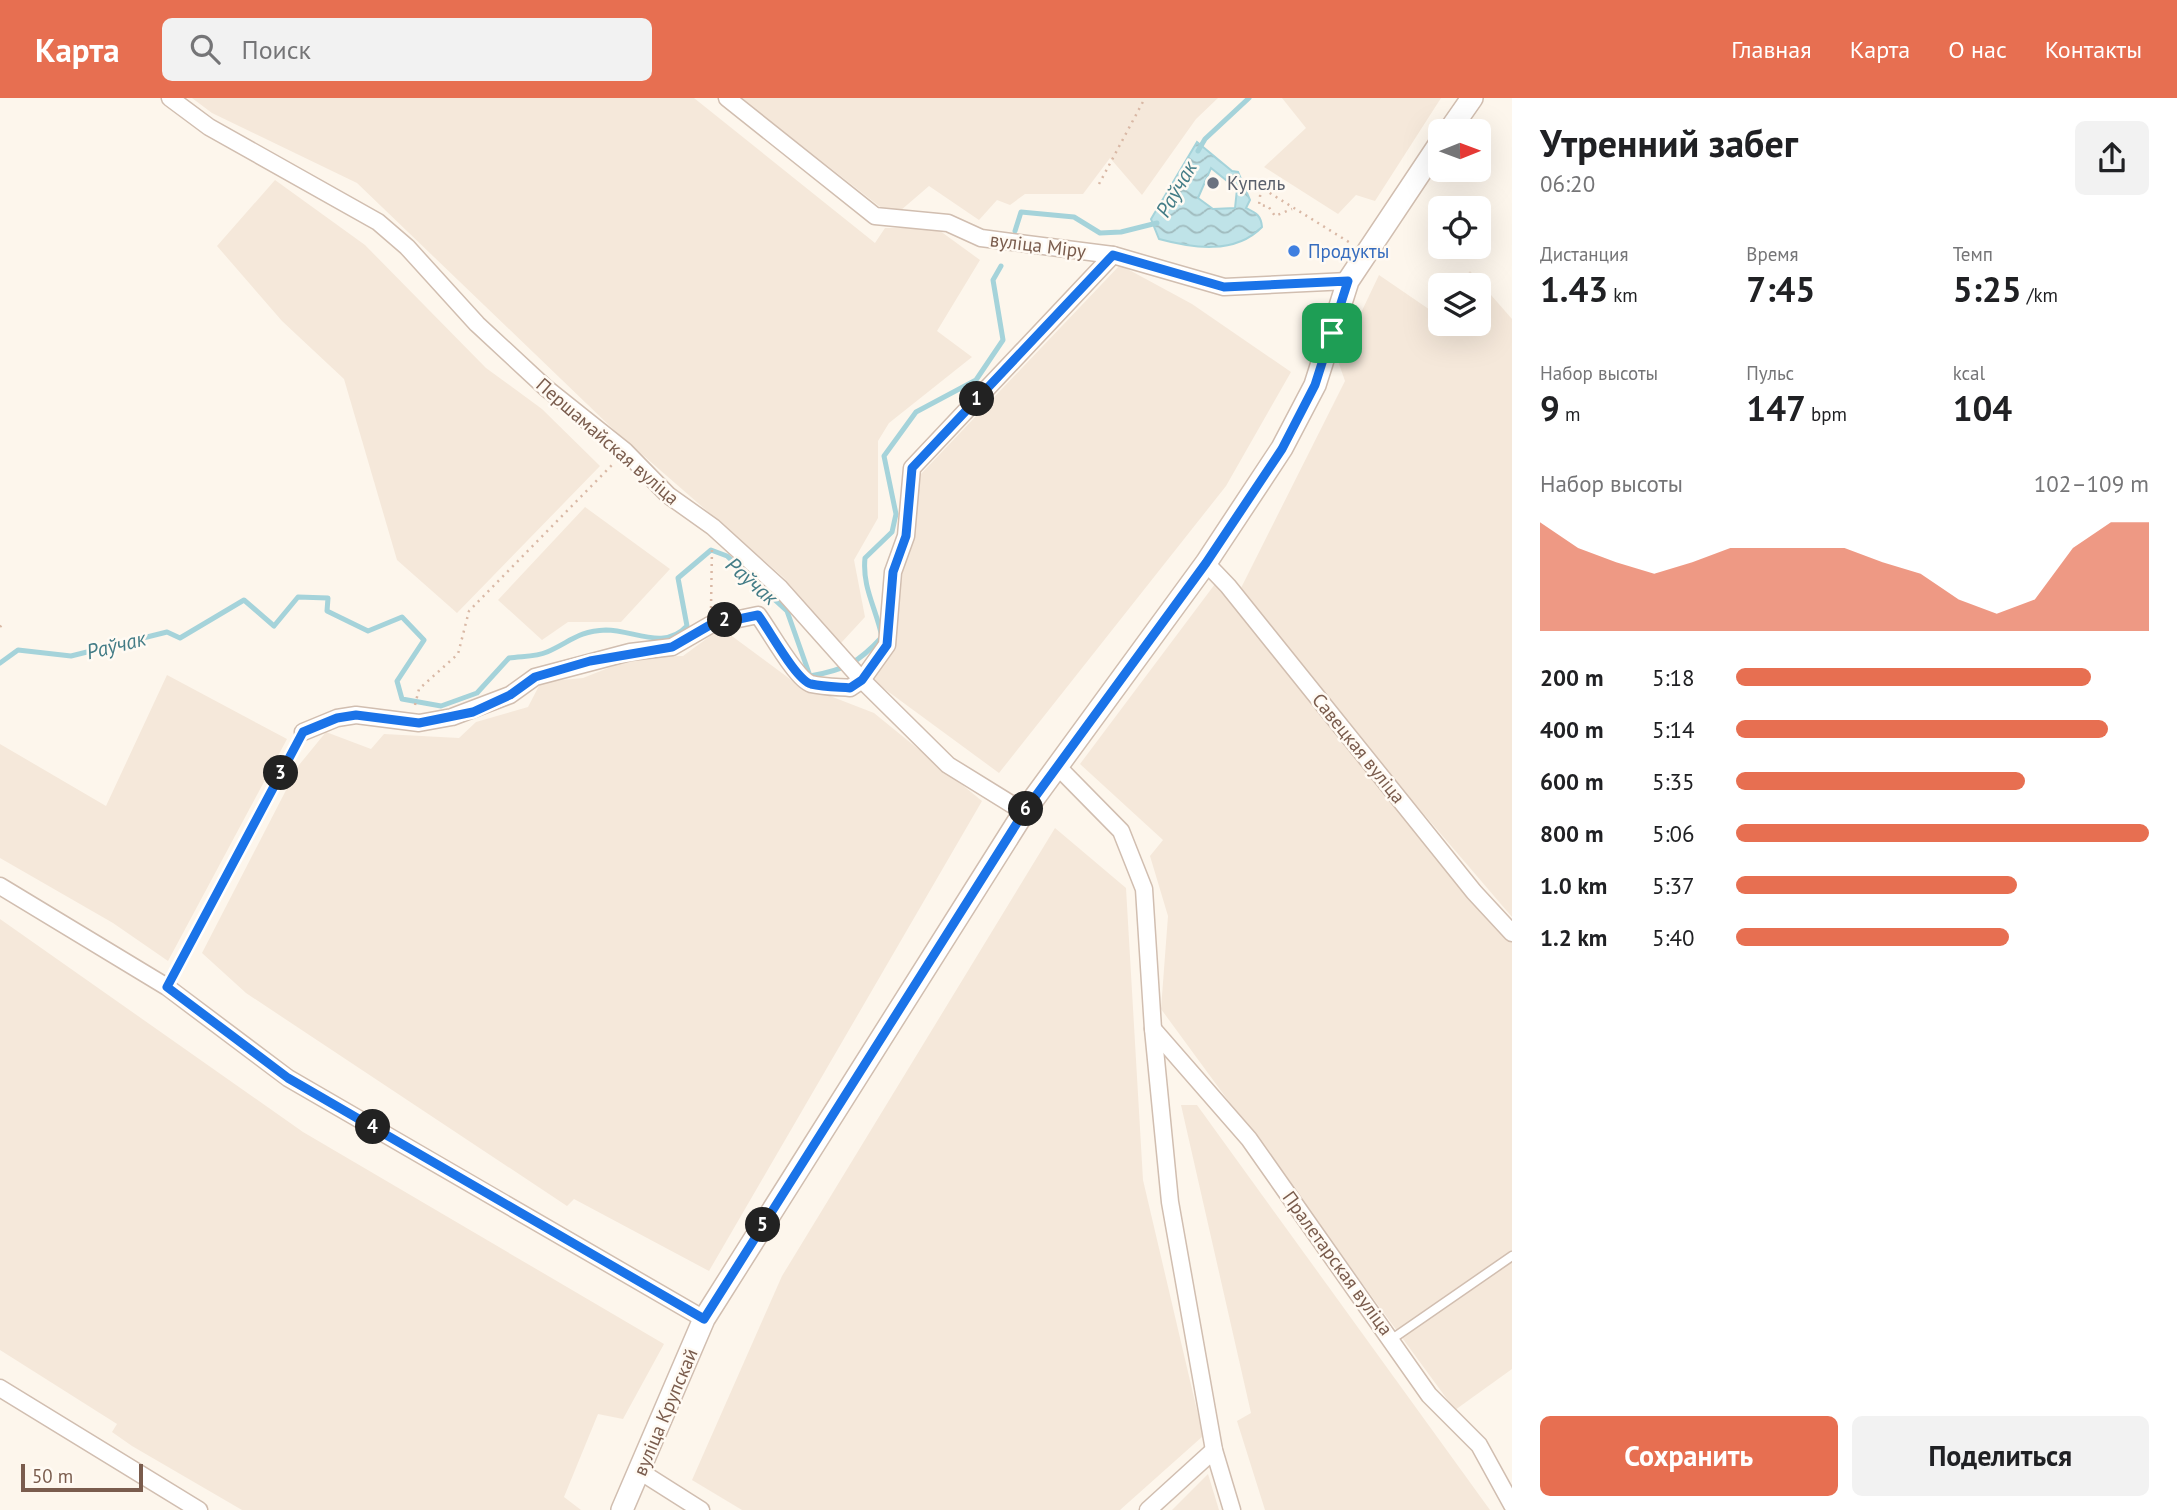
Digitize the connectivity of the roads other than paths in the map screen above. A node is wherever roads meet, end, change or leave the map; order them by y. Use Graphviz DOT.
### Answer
graph roads {
  1 [pos="170,98"];
  2 [pos="727,98"];
  3 [pos="1471,99"];
  4 [pos="1457,119"];
  5 [pos="1428,162"];
  6 [pos="1113,255"];
  7 [pos="1348,281"];
  8 [pos="1206,563"];
  9 [pos="854,670"];
  10 [pos="303,732"];
  11 [pos="1058,767"];
  12 [pos="1024,812"];
  13 [pos="0,886"];
  14 [pos="1512,933"];
  15 [pos="1153,1029"];
  16 [pos="1512,1256"];
  17 [pos="704,1319"];
  18 [pos="1392,1339"];
  19 [pos="0,1388"];
  20 [pos="1214,1450"];
  21 [pos="641,1472"];
  22 [pos="1512,1505"];
  23 [pos="199,1510"];
  24 [pos="622,1510"];
  25 [pos="701,1510"];
  26 [pos="1148,1510"];
  27 [pos="1232,1510"];
  1 -- 9 [label="street, Першамайская вуліца"];
  2 -- 6 [label="street, вуліца Міру"];
  3 -- 4 [label="street"];
  5 -- 7 [label="street, вуліца Крупскай"];
  6 -- 7 [label="street, вуліца Міру"];
  6 -- 9 [label="street"];
  7 -- 8 [label="street, вуліца Крупскай"];
  8 -- 11 [label="street, вуліца Крупскай"];
  8 -- 14 [label="street, Савецкая вуліца"];
  9 -- 10 [label="street"];
  9 -- 12 [label="street, Першамайская вуліца"];
  11 -- 12 [label="street, вуліца Крупскай"];
  11 -- 15 [label="street"];
  12 -- 17 [label="street, вуліца Крупскай"];
  13 -- 17 [label="street"];
  15 -- 18 [label="street, Пралетарская вуліца"];
  15 -- 20 [label="street"];
  16 -- 18 [label="lane"];
  17 -- 21 [label="street, вуліца Крупскай"];
  18 -- 22 [label="street, Пралетарская вуліца"];
  19 -- 23 [label="street"];
  20 -- 26 [label="street"];
  20 -- 27 [label="street"];
  21 -- 24 [label="street, вуліца Крупскай"];
  21 -- 25 [label="street"];
}
